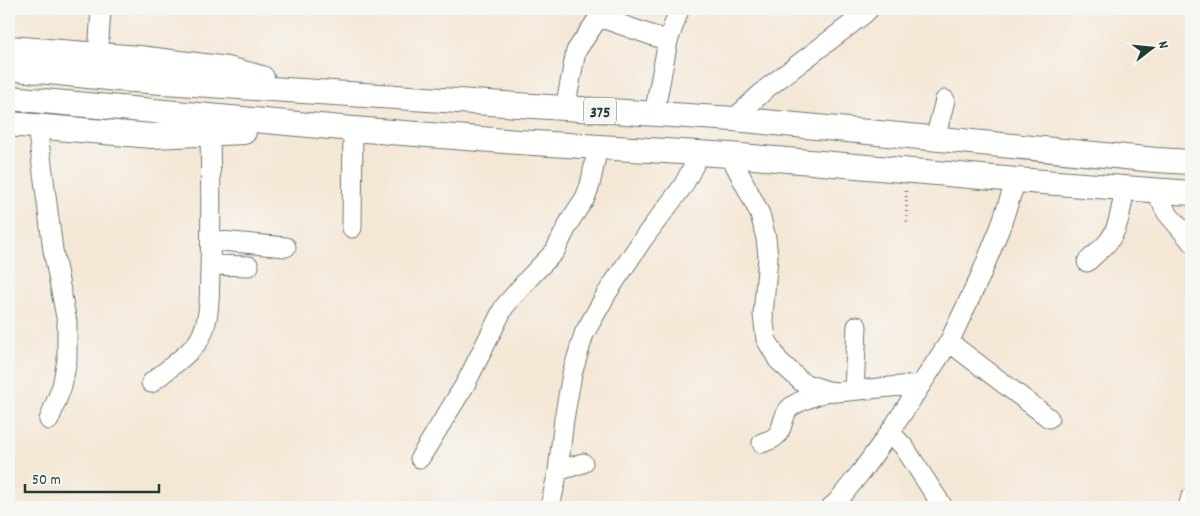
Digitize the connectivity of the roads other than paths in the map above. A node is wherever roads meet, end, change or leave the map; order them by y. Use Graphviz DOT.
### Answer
graph roads {
  1 [pos="102,9"];
  2 [pos="869,9"];
  3 [pos="679,10"];
  4 [pos="599,13"];
  5 [pos="668,42"];
  6 [pos="9,48"];
  7 [pos="98,55"];
  8 [pos="9,68"];
  9 [pos="314,92"];
  10 [pos="9,98"];
  11 [pos="944,100"];
  12 [pos="518,106"];
  13 [pos="565,109"];
  14 [pos="654,114"];
  15 [pos="734,119"];
  16 [pos="9,124"];
  17 [pos="290,124"];
  18 [pos="37,126"];
  19 [pos="353,129"];
  20 [pos="210,134"];
  21 [pos="936,139"];
  22 [pos="518,142"];
  23 [pos="598,147"];
  24 [pos="695,153"];
  25 [pos="730,155"];
  26 [pos="1191,162"];
  27 [pos="1016,180"];
  28 [pos="1125,188"];
  29 [pos="1155,190"];
  30 [pos="1191,193"];
  31 [pos="352,228"];
  32 [pos="211,240"];
  33 [pos="1191,242"];
  34 [pos="286,247"];
  35 [pos="1087,262"];
  36 [pos="210,265"];
  37 [pos="249,266"];
  38 [pos="857,326"];
  39 [pos="949,342"];
  40 [pos="150,384"];
  41 [pos="922,384"];
  42 [pos="854,390"];
  43 [pos="828,391"];
  44 [pos="1049,418"];
  45 [pos="48,420"];
  46 [pos="890,432"];
  47 [pos="762,443"];
  48 [pos="420,458"];
  49 [pos="583,463"];
  50 [pos="558,471"];
  51 [pos="1191,497"];
  52 [pos="550,507"];
  53 [pos="831,507"];
  54 [pos="943,507"];
  55 [pos="1188,507"];
  1 -- 7 [label="street"];
  2 -- 15 [label="street"];
  3 -- 5 [label="street"];
  4 -- 5 [label="street"];
  4 -- 13 [label="street"];
  5 -- 14 [label="street"];
  6 -- 7 [label="main road, 375"];
  7 -- 9 [label="main road, 375"];
  8 -- 9 [label="main road, 375"];
  9 -- 12 [label="main road, 375"];
  10 -- 17 [label="main road, 375"];
  11 -- 21 [label="street"];
  12 -- 13 [label="main road, 375"];
  12 -- 22 [label="main road"];
  13 -- 14 [label="main road, 375"];
  14 -- 15 [label="main road, 375"];
  15 -- 21 [label="main road, 375"];
  16 -- 18 [label="main road, 375"];
  17 -- 19 [label="main road, 375"];
  17 -- 20 [label="main road, 375"];
  18 -- 20 [label="main road, 375"];
  18 -- 45 [label="street"];
  19 -- 22 [label="main road, 375"];
  19 -- 31 [label="street"];
  20 -- 32 [label="street"];
  21 -- 26 [label="main road, 375"];
  22 -- 23 [label="main road, 375"];
  23 -- 24 [label="main road, 375"];
  23 -- 48 [label="street"];
  24 -- 25 [label="main road, 375"];
  24 -- 50 [label="street"];
  25 -- 27 [label="main road, 375"];
  25 -- 43 [label="street"];
  27 -- 28 [label="main road, 375"];
  27 -- 39 [label="street"];
  28 -- 29 [label="main road, 375"];
  28 -- 35 [label="street"];
  29 -- 30 [label="main road, 375"];
  29 -- 33 [label="street"];
  32 -- 34 [label="street"];
  32 -- 36 [label="street"];
  36 -- 37 [label="street"];
  36 -- 40 [label="street"];
  38 -- 42 [label="street"];
  39 -- 41 [label="street"];
  39 -- 44 [label="street"];
  41 -- 42 [label="street"];
  41 -- 46 [label="street"];
  42 -- 43 [label="street"];
  43 -- 47 [label="street"];
  46 -- 53 [label="street"];
  46 -- 54 [label="street"];
  49 -- 50 [label="street"];
  50 -- 52 [label="street"];
  51 -- 55 [label="street"];
}
